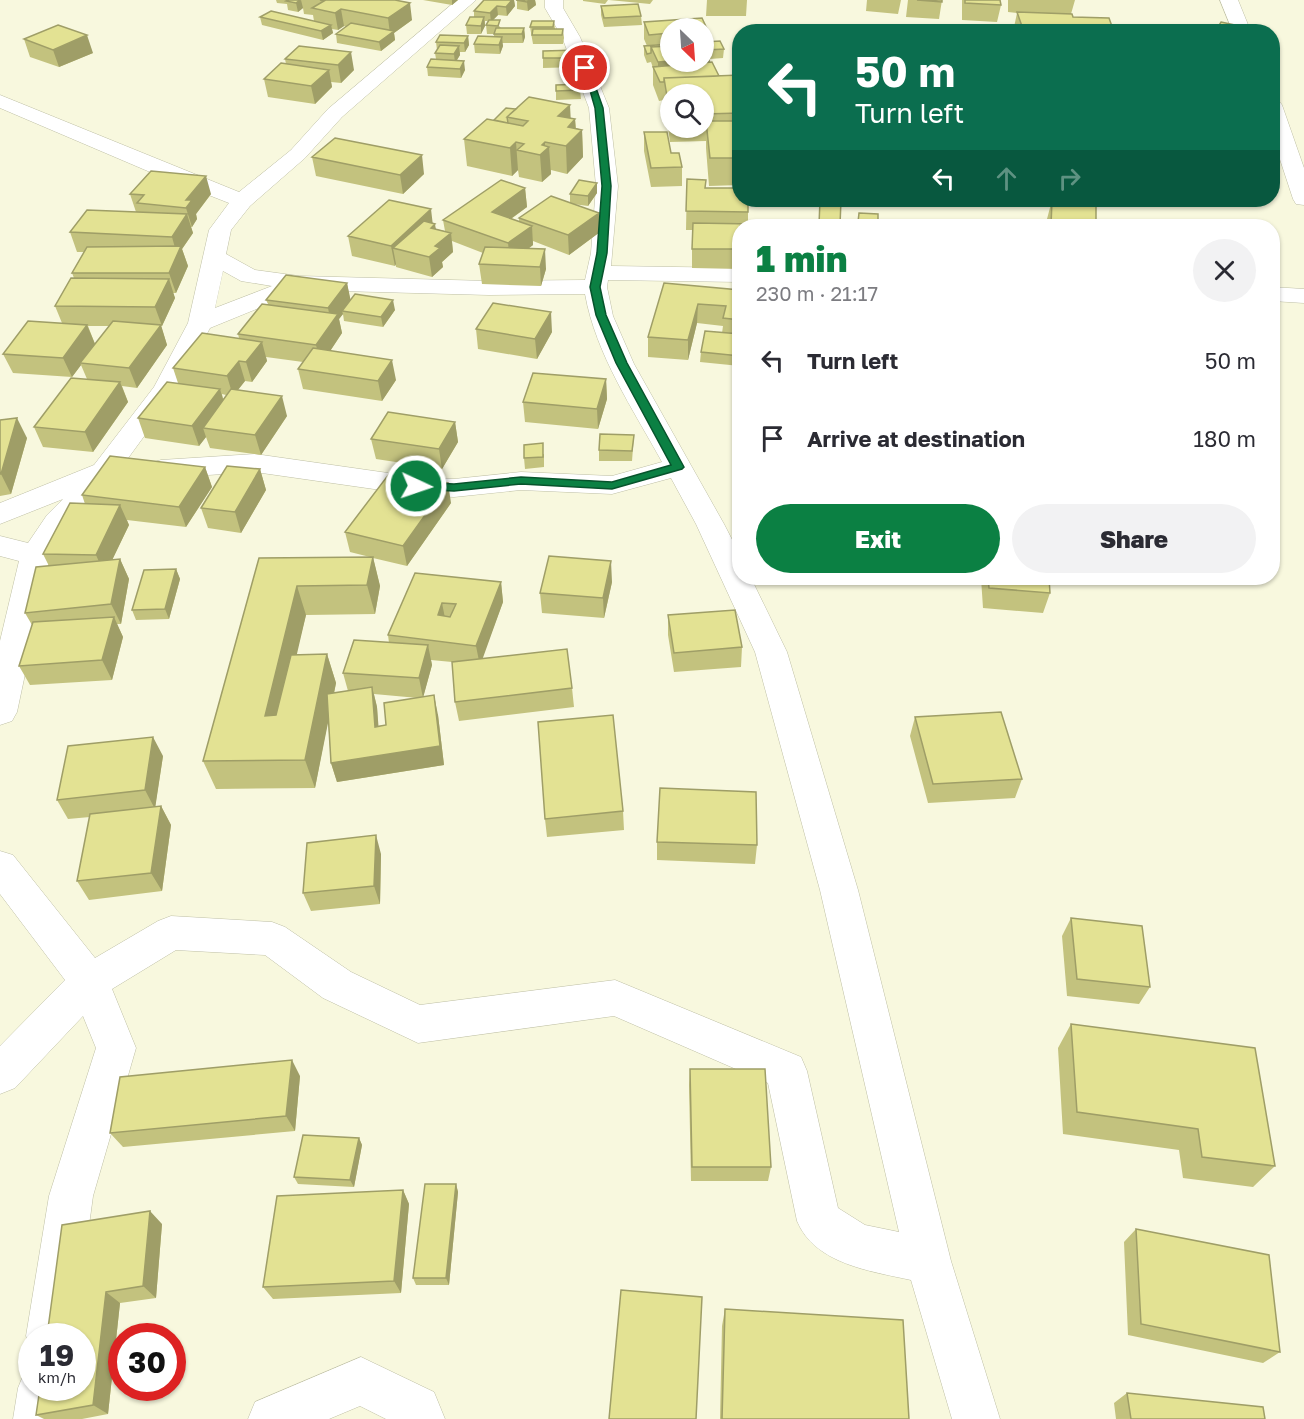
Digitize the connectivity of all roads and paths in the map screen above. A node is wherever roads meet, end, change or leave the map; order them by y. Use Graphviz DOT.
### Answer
graph roads {
  1 [pos="467,0"];
  2 [pos="554,0"];
  3 [pos="1229,0"];
  4 [pos="1239,24"];
  5 [pos="0,101"];
  6 [pos="1280,128"];
  7 [pos="1304,199"];
  8 [pos="242,201"];
  9 [pos="215,256"];
  10 [pos="732,275"];
  11 [pos="596,280"];
  12 [pos="299,284"];
  13 [pos="1280,294"];
  14 [pos="1304,296"];
  15 [pos="200,323"];
  16 [pos="678,467"];
  17 [pos="105,470"];
  18 [pos="0,514"];
  19 [pos="0,546"];
  20 [pos="35,555"];
  21 [pos="732,570"];
  22 [pos="739,585"];
  23 [pos="0,712"];
  24 [pos="0,866"];
  25 [pos="90,982"];
  26 [pos="0,1074"];
  27 [pos="928,1261"];
  28 [pos="52,1323"];
  29 [pos="40,1401"];
  30 [pos="37,1419"];
  31 [pos="272,1419"];
  32 [pos="421,1419"];
  33 [pos="976,1419"];
  1 -- 8 [label="street"];
  2 -- 11 [label="street"];
  3 -- 4 [label="street"];
  5 -- 8 [label="street"];
  6 -- 7 [label="street"];
  8 -- 9 [label="street"];
  9 -- 12 [label="street"];
  9 -- 15 [label="street"];
  10 -- 11 [label="street"];
  11 -- 12 [label="street"];
  11 -- 16 [label="street"];
  12 -- 15 [label="street"];
  13 -- 14 [label="street"];
  15 -- 17 [label="street"];
  16 -- 17 [label="street"];
  16 -- 21 [label="street"];
  17 -- 18 [label="street"];
  17 -- 20 [label="street"];
  19 -- 20 [label="street"];
  20 -- 23 [label="street"];
  22 -- 27 [label="street"];
  24 -- 25 [label="street"];
  25 -- 26 [label="street"];
  25 -- 27 [label="street"];
  25 -- 28 [label="street"];
  27 -- 33 [label="street"];
  29 -- 30 [label="street"];
  31 -- 32 [label="street"];
}
